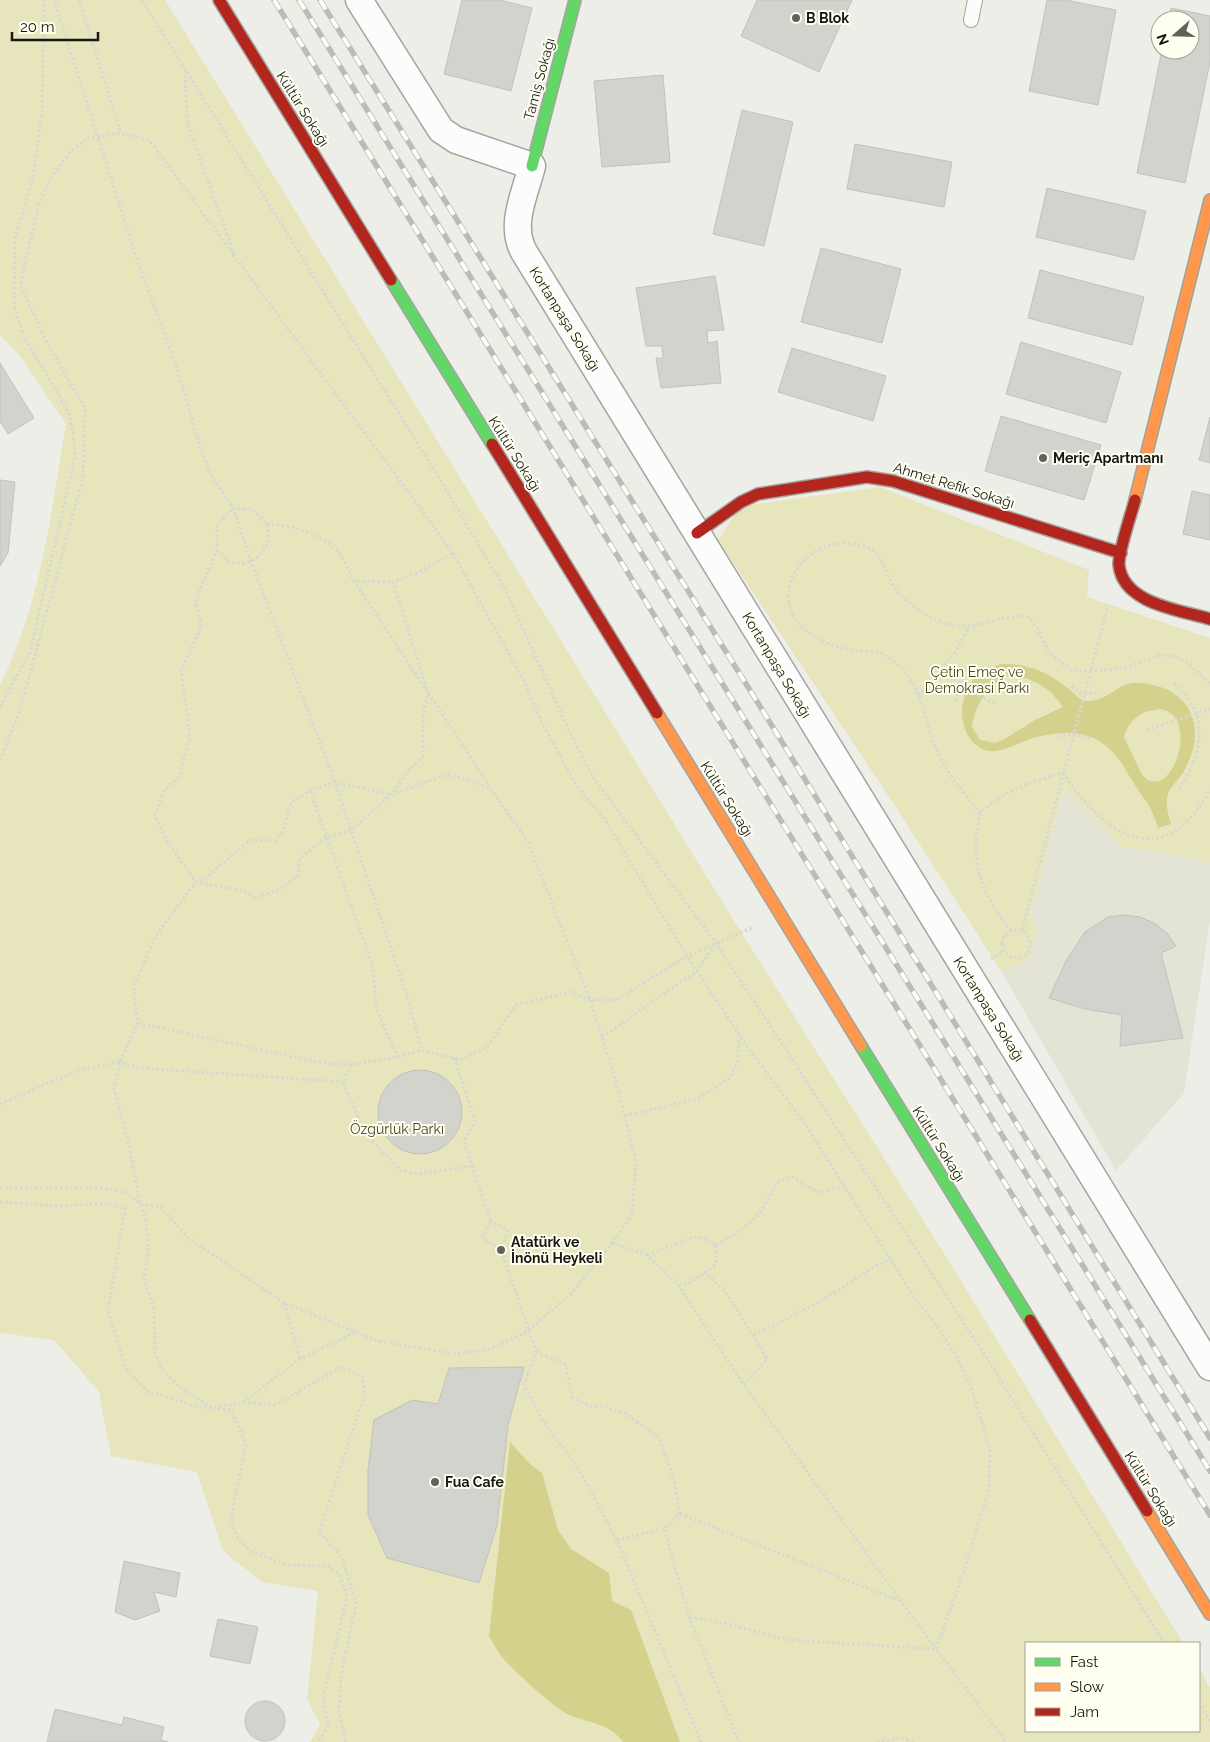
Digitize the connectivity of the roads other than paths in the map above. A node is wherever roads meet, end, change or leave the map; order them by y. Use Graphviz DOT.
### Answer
graph roads {
  1 [pos="219,0"];
  2 [pos="359,0"];
  3 [pos="575,0"];
  4 [pos="975,0"];
  5 [pos="970,20"];
  6 [pos="532,166"];
  7 [pos="1210,200"];
  8 [pos="696,534"];
  9 [pos="1120,558"];
  10 [pos="1210,619"];
  11 [pos="1210,1368"];
  12 [pos="1210,1614"];
  1 -- 12 [label="street, Kültür Sokağı"];
  2 -- 6 [label="street"];
  3 -- 6 [label="street, Tamiş Sokağı"];
  4 -- 5 [label="lane"];
  6 -- 8 [label="street, Kortanpaşa Sokağı"];
  7 -- 9 [label="street"];
  8 -- 9 [label="street, Ahmet Refik Sokağı"];
  8 -- 11 [label="street, Kortanpaşa Sokağı"];
  9 -- 10 [label="street"];
}
